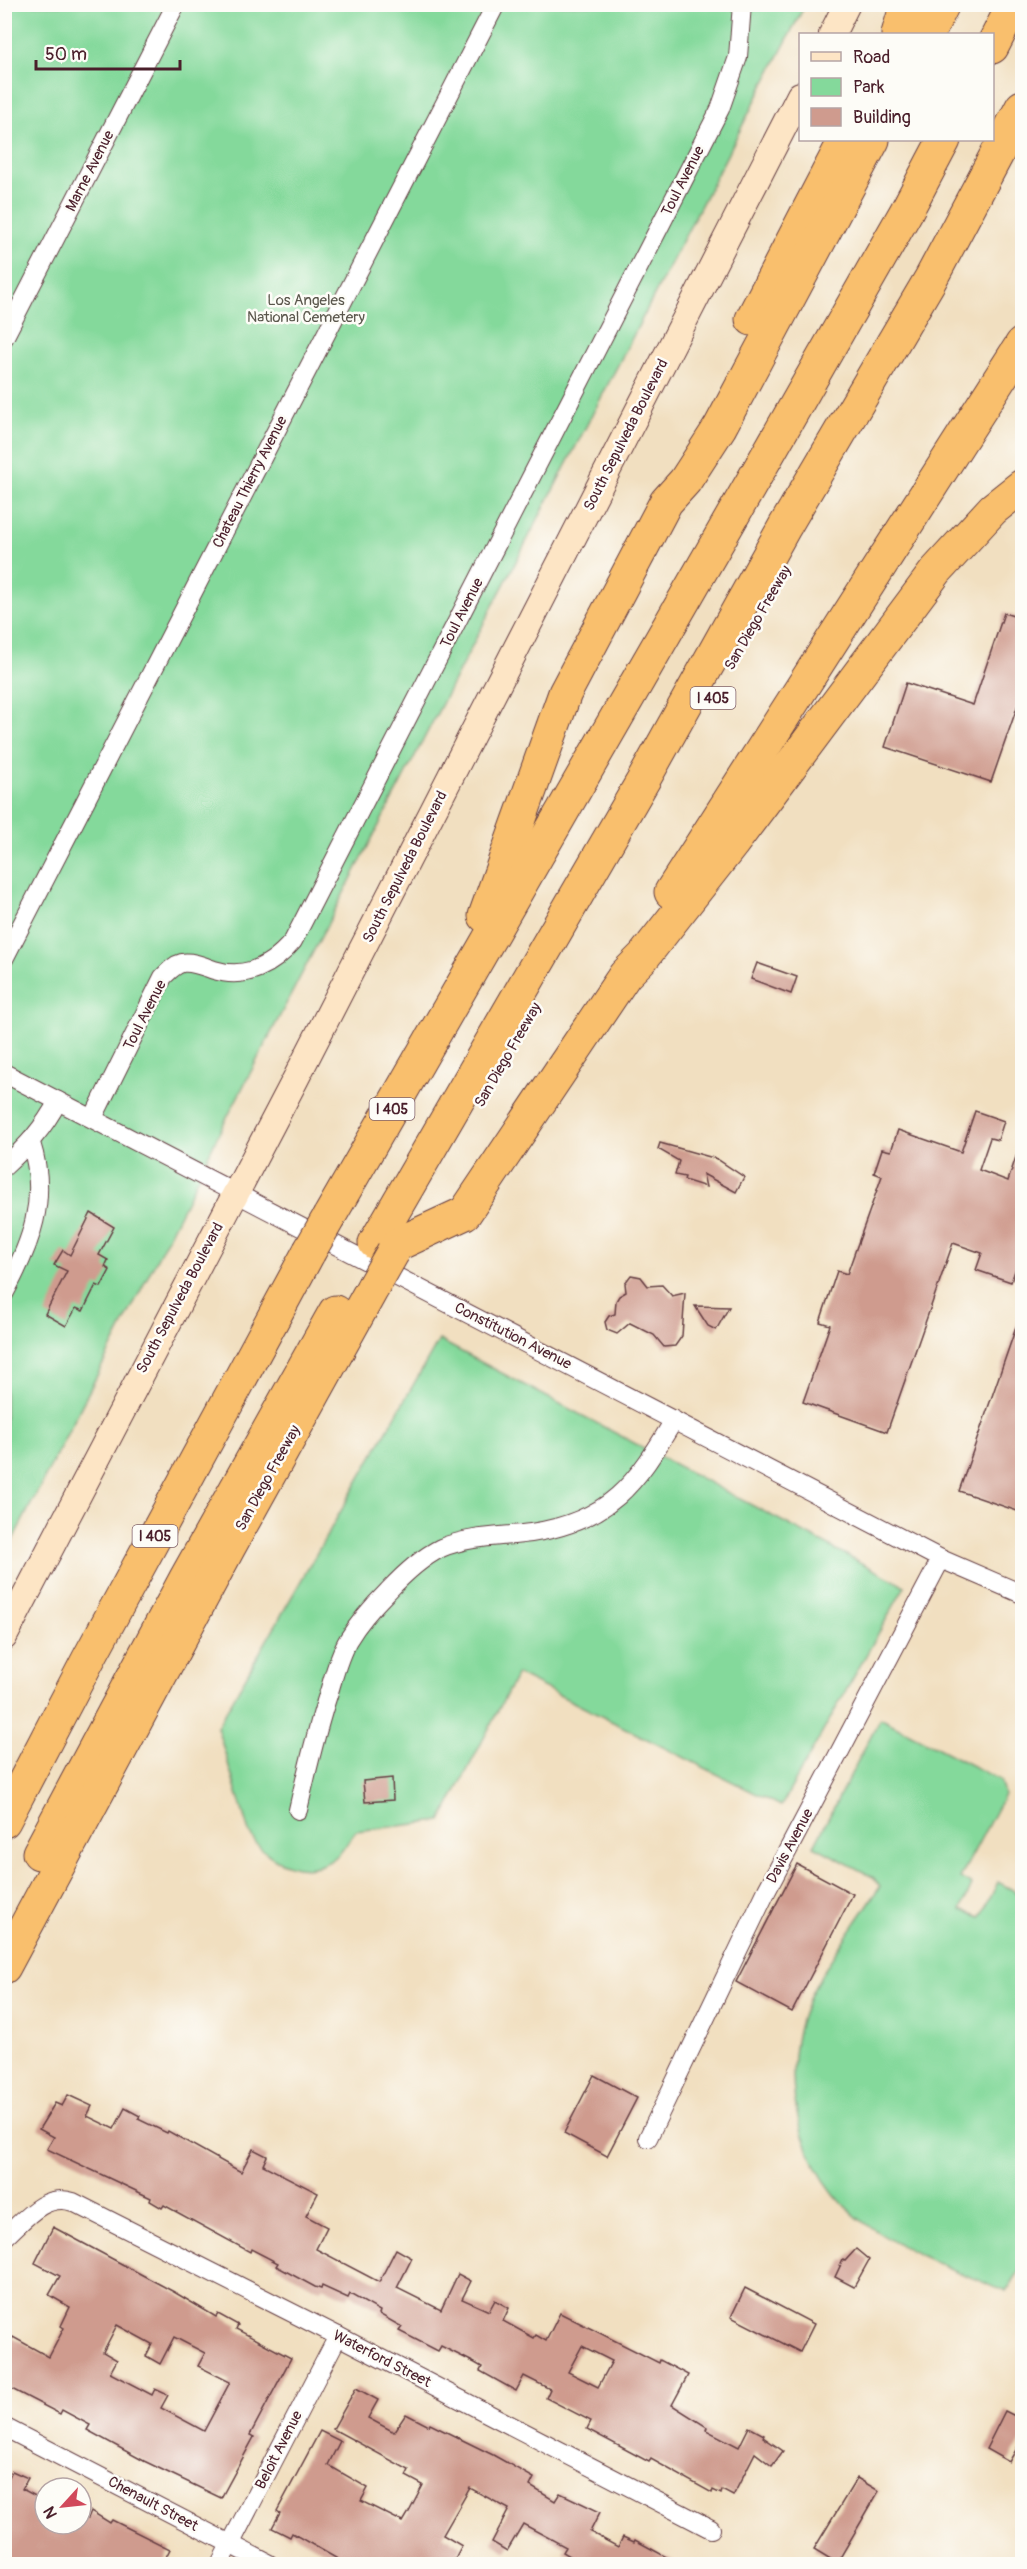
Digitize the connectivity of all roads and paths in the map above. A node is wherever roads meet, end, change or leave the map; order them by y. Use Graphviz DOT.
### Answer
graph roads {
  1 [pos="176,4"];
  2 [pos="496,4"];
  3 [pos="742,4"];
  4 [pos="847,4"];
  5 [pos="1014,4"];
  6 [pos="832,33"];
  7 [pos="994,45"];
  8 [pos="799,99"];
  9 [pos="1023,107"];
  10 [pos="844,141"];
  11 [pos="872,141"];
  12 [pos="943,141"];
  13 [pos="1023,149"];
  14 [pos="4,338"];
  15 [pos="1018,352"];
  16 [pos="1023,486"];
  17 [pos="666,502"];
  18 [pos="4,959"];
  19 [pos="625,975"];
  20 [pos="455,1000"];
  21 [pos="4,1073"];
  22 [pos="58,1101"];
  23 [pos="93,1118"];
  24 [pos="31,1143"];
  25 [pos="4,1167"];
  26 [pos="236,1192"];
  27 [pos="389,1246"];
  28 [pos="365,1282"];
  29 [pos="4,1294"];
  30 [pos="674,1420"];
  31 [pos="941,1559"];
  32 [pos="1023,1594"];
  33 [pos="4,1637"];
  34 [pos="298,1810"];
  35 [pos="4,1821"];
  36 [pos="4,1918"];
  37 [pos="4,1967"];
  38 [pos="648,2138"];
  39 [pos="4,2238"];
  40 [pos="338,2336"];
  41 [pos="4,2427"];
  42 [pos="711,2529"];
  43 [pos="230,2544"];
  44 [pos="220,2565"];
  45 [pos="269,2565"];
  1 -- 14 [label="street, Marne Avenue"];
  2 -- 18 [label="street, Chateau Thierry Avenue"];
  3 -- 23 [label="street, Toul Avenue"];
  4 -- 6 [label="main road"];
  5 -- 7 [label="highway"];
  8 -- 26 [label="main road, South Sepulveda Boulevard"];
  9 -- 27 [label="highway"];
  10 -- 17 [label="highway"];
  11 -- 17 [label="highway"];
  12 -- 20 [label="highway, I 405"];
  13 -- 27 [label="highway, San Diego Freeway / I 405"];
  15 -- 19 [label="highway"];
  16 -- 19 [label="highway"];
  17 -- 20 [label="highway"];
  19 -- 27 [label="highway"];
  20 -- 35 [label="highway, I 405, bridge"];
  21 -- 22 [label="street, Constitution Avenue"];
  22 -- 23 [label="street, Constitution Avenue"];
  22 -- 24 [label="street"];
  23 -- 26 [label="street, Constitution Avenue"];
  24 -- 25 [label="street"];
  24 -- 29 [label="street"];
  26 -- 30 [label="street, Constitution Avenue"];
  26 -- 33 [label="main road, South Sepulveda Boulevard"];
  27 -- 28 [label="highway, San Diego Freeway / I 405, bridge"];
  28 -- 36 [label="highway"];
  28 -- 37 [label="highway, San Diego Freeway / I 405"];
  30 -- 31 [label="street, Constitution Avenue"];
  30 -- 34 [label="street"];
  31 -- 32 [label="street, Constitution Avenue"];
  31 -- 38 [label="street, Davis Avenue"];
  39 -- 40 [label="street, Waterford Street"];
  40 -- 42 [label="street, Waterford Street"];
  40 -- 43 [label="street, Beloit Avenue"];
  41 -- 43 [label="street, Chenault Street"];
  43 -- 44 [label="street, Beloit Avenue"];
  43 -- 45 [label="street, Chenault Street"];
}
